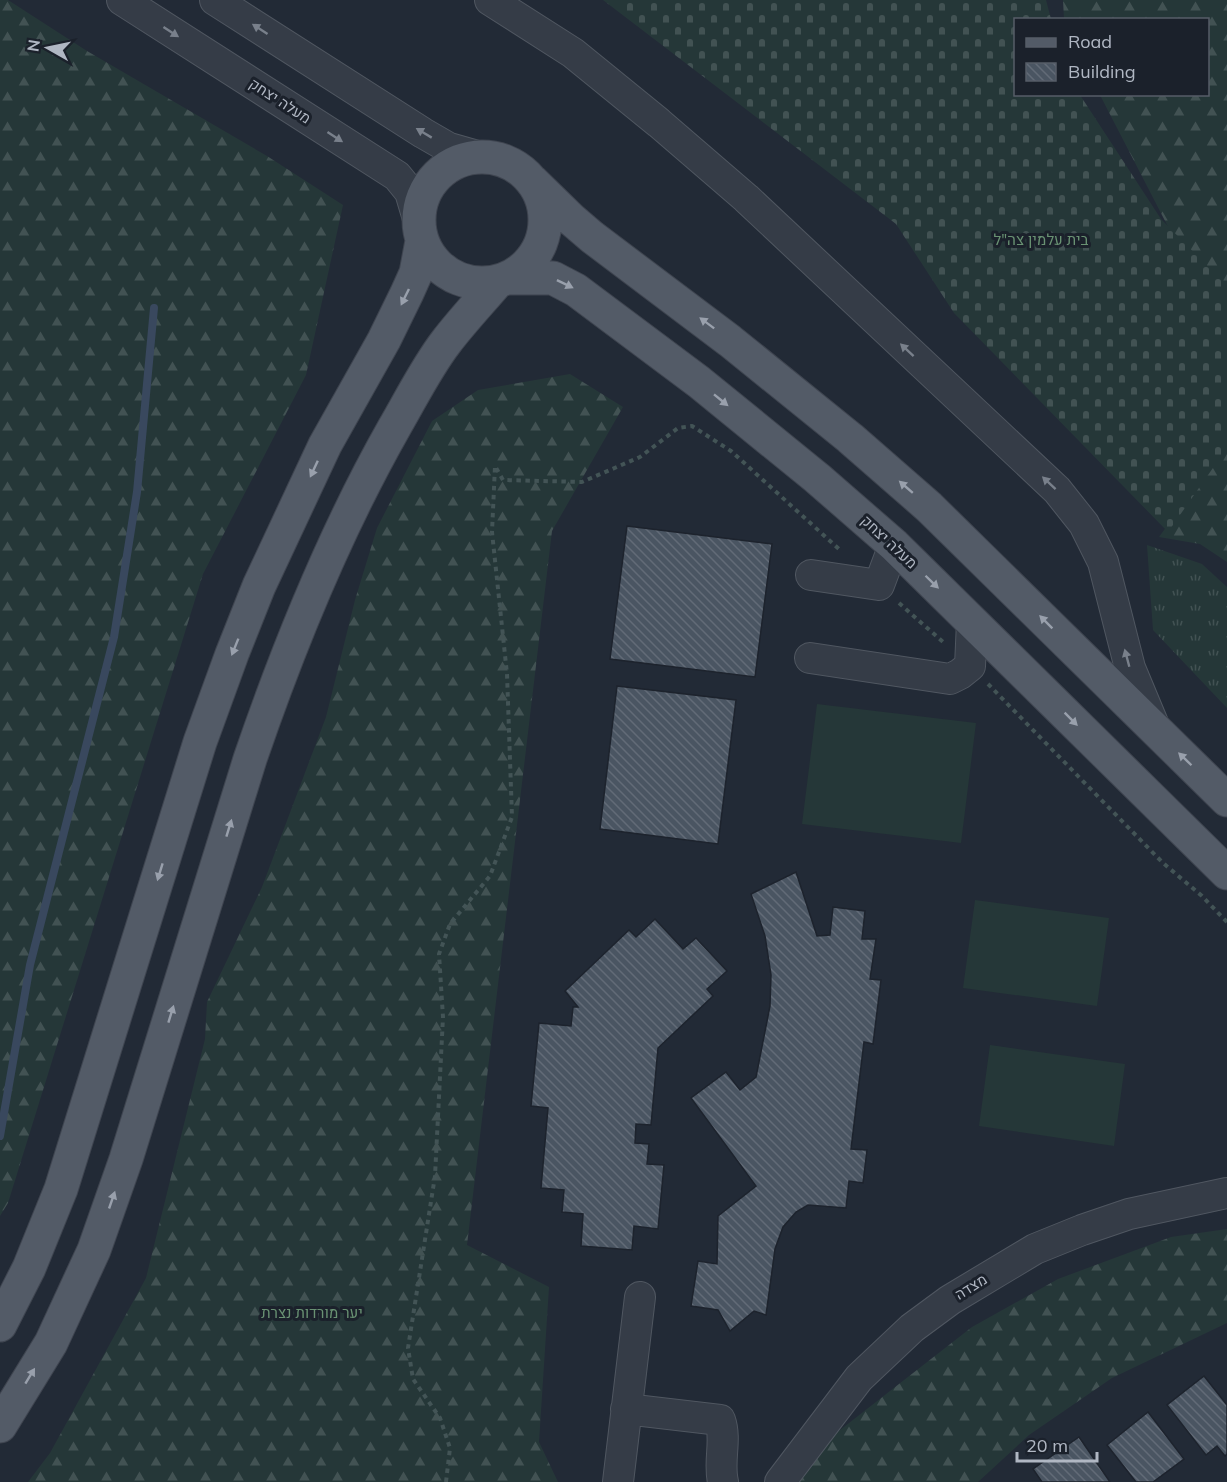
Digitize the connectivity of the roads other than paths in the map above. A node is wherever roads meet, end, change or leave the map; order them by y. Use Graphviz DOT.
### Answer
graph roads {
  1 [pos="122,0"];
  2 [pos="215,0"];
  3 [pos="490,0"];
  4 [pos="477,156"];
  5 [pos="532,181"];
  6 [pos="420,230"];
  7 [pos="502,280"];
  8 [pos="894,545"];
  9 [pos="811,575"];
  10 [pos="972,622"];
  11 [pos="810,658"];
  12 [pos="1157,732"];
  13 [pos="1227,800"];
  14 [pos="1227,873"];
  15 [pos="1227,1193"];
  16 [pos="640,1297"];
  17 [pos="0,1325"];
  18 [pos="626,1409"];
  19 [pos="0,1426"];
  20 [pos="618,1482"];
  21 [pos="723,1482"];
  22 [pos="780,1482"];
  1 -- 6 [label="street, מעלה יצחק, one-way"];
  4 -- 2 [label="street, one-way"];
  12 -- 3 [label="street, one-way"];
  4 -- 5 [label="main road"];
  4 -- 6 [label="main road"];
  5 -- 7 [label="main road"];
  12 -- 5 [label="main road, one-way"];
  6 -- 7 [label="main road"];
  6 -- 17 [label="main road, one-way"];
  7 -- 8 [label="main road, מעלה יצחק, one-way"];
  19 -- 7 [label="main road, one-way"];
  8 -- 9 [label="street"];
  8 -- 10 [label="main road, מעלה יצחק, one-way"];
  10 -- 11 [label="street"];
  10 -- 14 [label="main road, מעלה יצחק, one-way"];
  13 -- 12 [label="main road, one-way"];
  15 -- 22 [label="street, מצדה"];
  16 -- 18 [label="street"];
  18 -- 20 [label="street"];
  18 -- 21 [label="street"];
}
